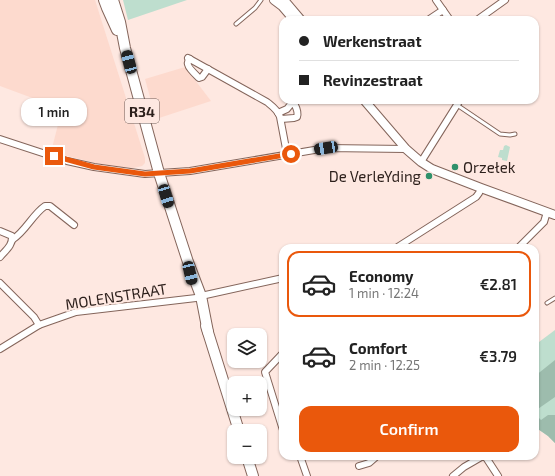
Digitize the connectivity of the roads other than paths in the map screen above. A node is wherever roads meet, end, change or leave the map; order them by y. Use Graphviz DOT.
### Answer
graph roads {
  1 [pos="104,0"];
  2 [pos="113,0"];
  3 [pos="261,0"];
  4 [pos="274,0"];
  5 [pos="284,0"];
  6 [pos="436,0"];
  7 [pos="505,0"];
  8 [pos="443,10"];
  9 [pos="291,16"];
  10 [pos="298,16"];
  11 [pos="434,16"];
  12 [pos="447,16"];
  13 [pos="483,16"];
  14 [pos="236,24"];
  15 [pos="125,48"];
  16 [pos="208,69"];
  17 [pos="367,104"];
  18 [pos="371,104"];
  19 [pos="458,104"];
  20 [pos="460,104"];
  21 [pos="515,134"];
  22 [pos="0,139"];
  23 [pos="406,149"];
  24 [pos="287,154"];
  25 [pos="421,162"];
  26 [pos="159,174"];
  27 [pos="481,188"];
  28 [pos="551,213"];
  29 [pos="74,225"];
  30 [pos="0,231"];
  31 [pos="12,240"];
  32 [pos="402,244"];
  33 [pos="522,244"];
  34 [pos="0,257"];
  35 [pos="279,279"];
  36 [pos="0,283"];
  37 [pos="198,297"];
  38 [pos="555,298"];
  39 [pos="547,302"];
  40 [pos="39,325"];
  41 [pos="0,349"];
  42 [pos="279,357"];
  43 [pos="279,417"];
  44 [pos="237,424"];
  45 [pos="301,460"];
  46 [pos="373,460"];
  47 [pos="477,460"];
  48 [pos="487,460"];
  49 [pos="249,464"];
  50 [pos="359,466"];
  51 [pos="253,476"];
  52 [pos="307,476"];
  53 [pos="453,476"];
  54 [pos="498,476"];
  1 -- 15 [label="main road, R34"];
  2 -- 15 [label="main road, R34"];
  3 -- 14 [label="lane"];
  4 -- 9 [label="street"];
  5 -- 10 [label="street"];
  6 -- 8 [label="street"];
  7 -- 13 [label="street"];
  8 -- 11 [label="street"];
  8 -- 12 [label="street"];
  15 -- 26 [label="main road, R34"];
  16 -- 16 [label="street"];
  16 -- 24 [label="street"];
  17 -- 23 [label="street"];
  18 -- 23 [label="street"];
  19 -- 25 [label="street"];
  20 -- 21 [label="lane"];
  22 -- 26 [label="street"];
  23 -- 24 [label="street"];
  23 -- 25 [label="street"];
  24 -- 26 [label="street"];
  25 -- 27 [label="street"];
  26 -- 37 [label="main road, R34"];
  27 -- 28 [label="street"];
  27 -- 32 [label="street"];
  28 -- 33 [label="street"];
  29 -- 31 [label="street"];
  30 -- 31 [label="street"];
  31 -- 34 [label="street"];
  35 -- 37 [label="street, MOLENSTRAAT"];
  36 -- 40 [label="street"];
  37 -- 40 [label="street, MOLENSTRAAT"];
  37 -- 44 [label="main road, R34"];
  38 -- 39 [label="lane"];
  40 -- 41 [label="street, MOLENSTRAAT"];
  42 -- 43 [label="street"];
  45 -- 52 [label="street"];
  46 -- 50 [label="street"];
  47 -- 53 [label="street"];
  48 -- 54 [label="street"];
  49 -- 51 [label="main road"];
}
